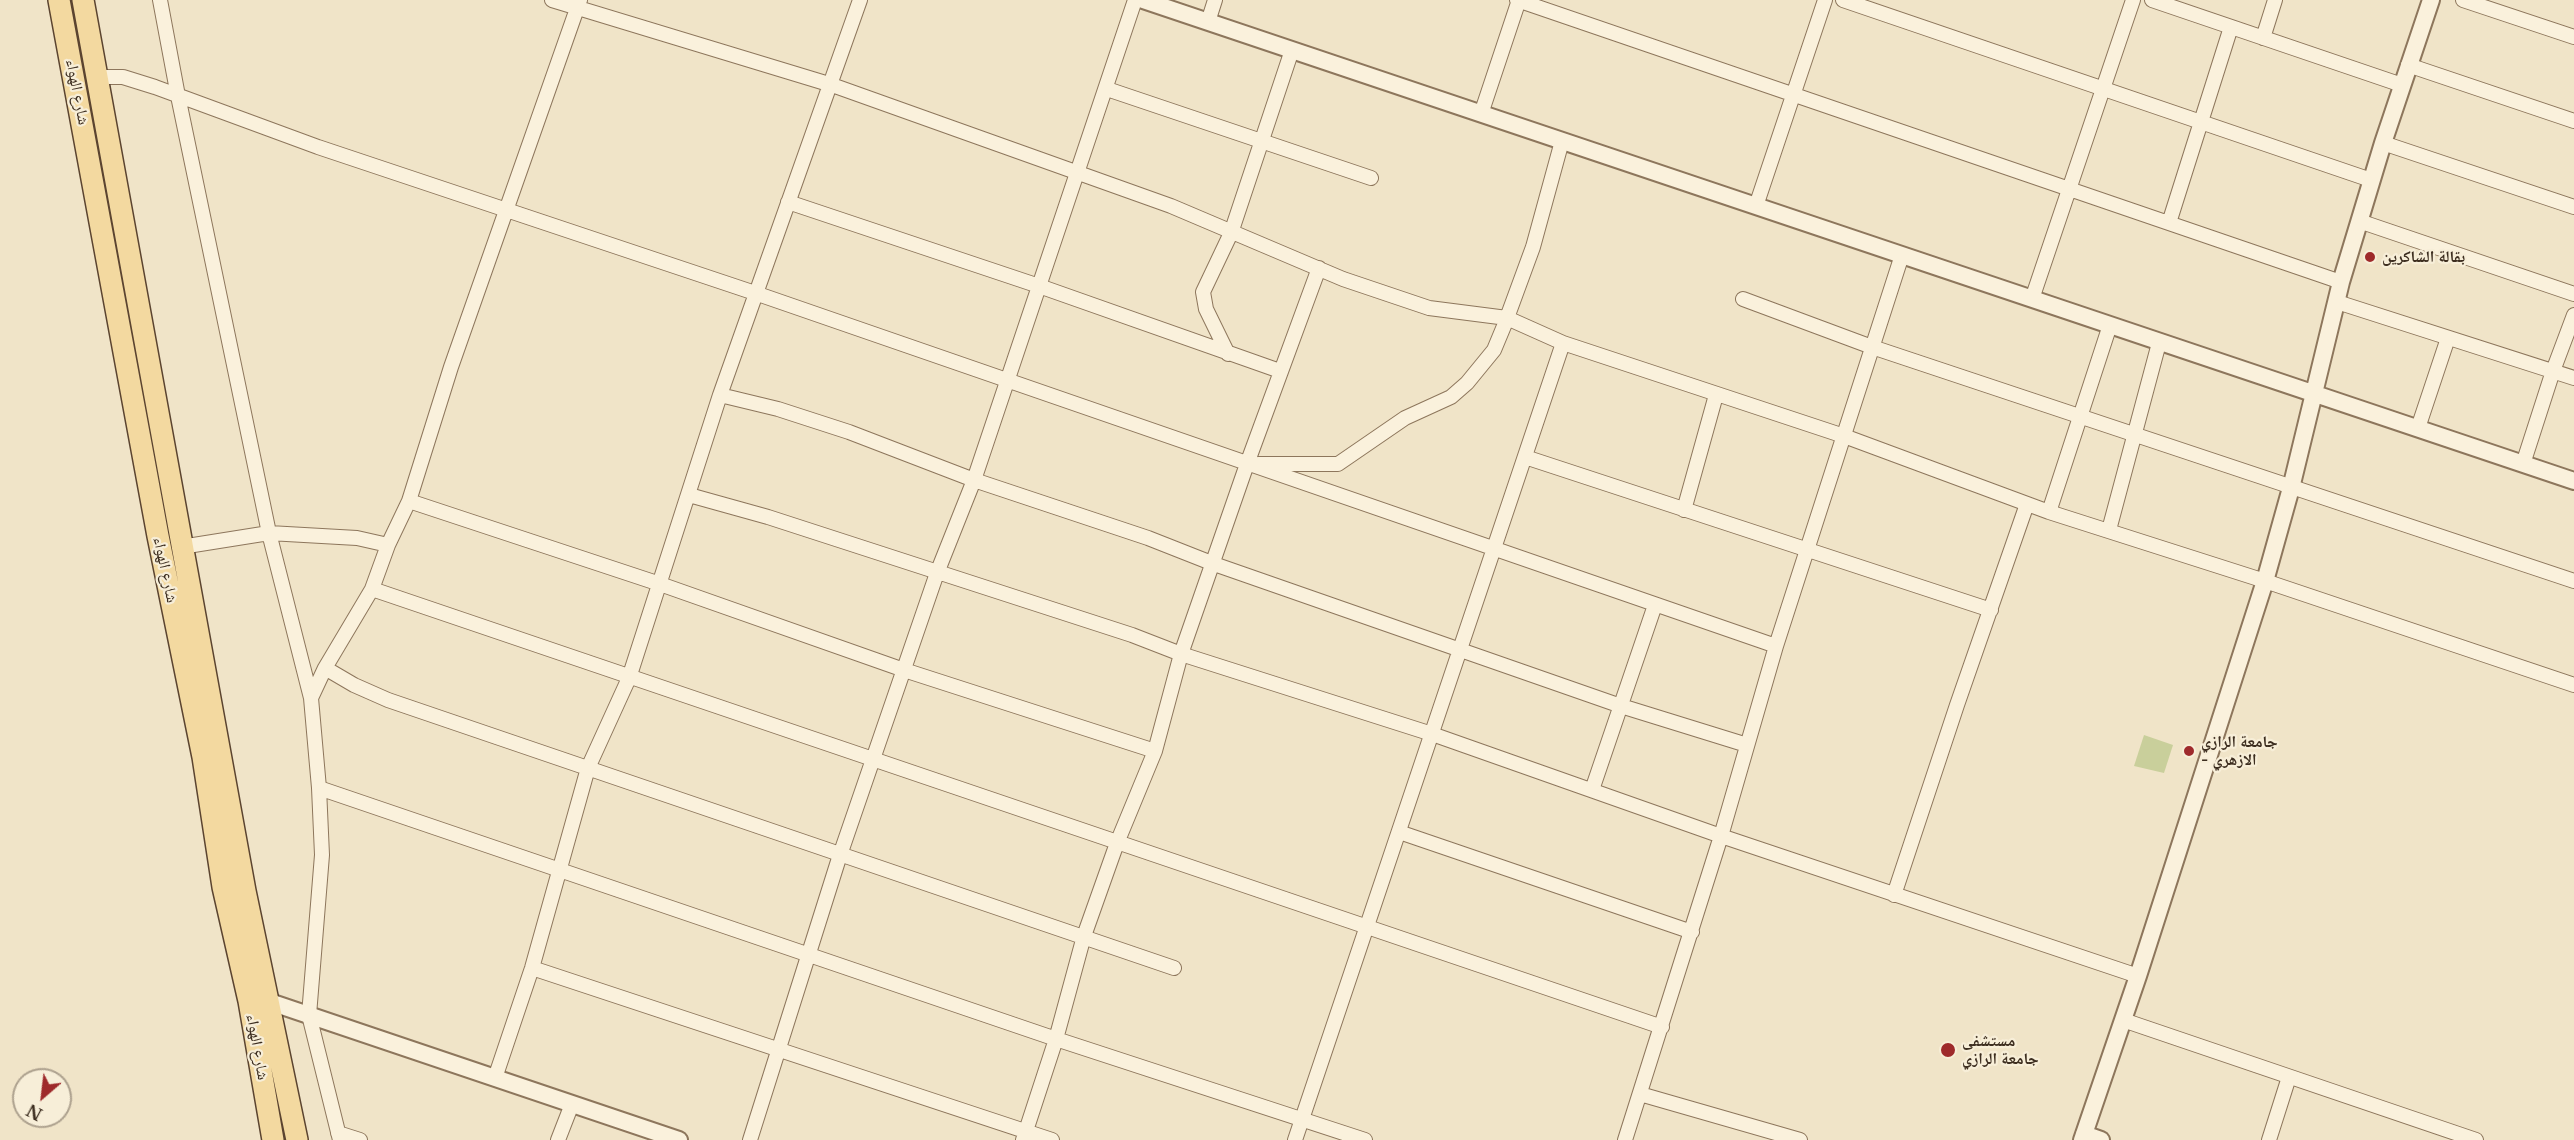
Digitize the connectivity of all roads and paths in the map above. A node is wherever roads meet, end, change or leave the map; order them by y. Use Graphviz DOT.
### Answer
graph roads {
  1 [pos="59,0"];
  2 [pos="83,0"];
  3 [pos="160,0"];
  4 [pos="552,0"];
  5 [pos="860,0"];
  6 [pos="1135,0"];
  7 [pos="1143,0"];
  8 [pos="1215,0"];
  9 [pos="1518,0"];
  10 [pos="1825,0"];
  11 [pos="1843,0"];
  12 [pos="2133,0"];
  13 [pos="2152,0"];
  14 [pos="2274,0"];
  15 [pos="2431,0"];
  16 [pos="2463,0"];
  17 [pos="578,5"];
  18 [pos="1208,22"];
  19 [pos="2231,27"];
  20 [pos="2574,37"];
  21 [pos="2263,38"];
  22 [pos="1292,50"];
  23 [pos="2408,65"];
  24 [pos="97,77"];
  25 [pos="832,85"];
  26 [pos="2402,85"];
  27 [pos="1107,89"];
  28 [pos="2103,89"];
  29 [pos="1793,95"];
  30 [pos="178,96"];
  31 [pos="1481,114"];
  32 [pos="2574,121"];
  33 [pos="2201,122"];
  34 [pos="1262,140"];
  35 [pos="1562,141"];
  36 [pos="2383,143"];
  37 [pos="1078,172"];
  38 [pos="1371,178"];
  39 [pos="2371,180"];
  40 [pos="2070,189"];
  41 [pos="788,202"];
  42 [pos="1756,206"];
  43 [pos="2574,207"];
  44 [pos="506,209"];
  45 [pos="2359,221"];
  46 [pos="2169,223"];
  47 [pos="1231,233"];
  48 [pos="1902,255"];
  49 [pos="1319,268"];
  50 [pos="2341,282"];
  51 [pos="1039,286"];
  52 [pos="754,293"];
  53 [pos="2574,294"];
  54 [pos="2032,299"];
  55 [pos="1743,300"];
  56 [pos="2337,302"];
  57 [pos="2574,315"];
  58 [pos="1507,318"];
  59 [pos="2110,325"];
  60 [pos="2448,338"];
  61 [pos="1563,343"];
  62 [pos="2159,343"];
  63 [pos="1872,347"];
  64 [pos="1228,354"];
  65 [pos="1280,371"];
  66 [pos="2553,371"];
  67 [pos="2574,378"];
  68 [pos="1008,381"];
  69 [pos="2313,393"];
  70 [pos="720,394"];
  71 [pos="1716,395"];
  72 [pos="2081,416"];
  73 [pos="2418,428"];
  74 [pos="2133,435"];
  75 [pos="1844,436"];
  76 [pos="1525,457"];
  77 [pos="1247,464"];
  78 [pos="2523,464"];
  79 [pos="974,480"];
  80 [pos="2574,481"];
  81 [pos="2291,488"];
  82 [pos="689,495"];
  83 [pos="409,501"];
  84 [pos="2027,504"];
  85 [pos="1684,510"];
  86 [pos="2049,512"];
  87 [pos="2109,530"];
  88 [pos="269,533"];
  89 [pos="388,545"];
  90 [pos="181,547"];
  91 [pos="1494,549"];
  92 [pos="1808,549"];
  93 [pos="1214,564"];
  94 [pos="937,573"];
  95 [pos="2265,580"];
  96 [pos="2574,581"];
  97 [pos="660,584"];
  98 [pos="372,589"];
  99 [pos="1655,605"];
  100 [pos="1991,610"];
  101 [pos="1776,646"];
  102 [pos="1460,650"];
  103 [pos="1181,654"];
  104 [pos="325,668"];
  105 [pos="904,670"];
  106 [pos="628,678"];
  107 [pos="2574,686"];
  108 [pos="311,698"];
  109 [pos="1620,706"];
  110 [pos="1432,734"];
  111 [pos="1747,745"];
  112 [pos="1155,751"];
  113 [pos="873,760"];
  114 [pos="588,768"];
  115 [pos="319,788"];
  116 [pos="1592,790"];
  117 [pos="1399,832"];
  118 [pos="1721,836"];
  119 [pos="1117,843"];
  120 [pos="840,855"];
  121 [pos="560,870"];
  122 [pos="1894,895"];
  123 [pos="1366,927"];
  124 [pos="1692,932"];
  125 [pos="1084,936"];
  126 [pos="808,954"];
  127 [pos="532,968"];
  128 [pos="1174,968"];
  129 [pos="2138,976"];
  130 [pos="267,1001"];
  131 [pos="309,1015"];
  132 [pos="2123,1020"];
  133 [pos="1662,1027"];
  134 [pos="1056,1039"];
  135 [pos="778,1049"];
  136 [pos="2289,1077"];
  137 [pos="495,1078"];
  138 [pos="1640,1094"];
  139 [pos="572,1104"];
  140 [pos="1302,1118"];
  141 [pos="339,1136"];
  142 [pos="1025,1136"];
  143 [pos="2083,1137"];
  144 [pos="273,1140"];
  145 [pos="297,1140"];
  146 [pos="360,1140"];
  147 [pos="558,1140"];
  148 [pos="679,1140"];
  149 [pos="750,1140"];
  150 [pos="1052,1140"];
  151 [pos="1295,1140"];
  152 [pos="1365,1140"];
  153 [pos="1625,1140"];
  154 [pos="1800,1140"];
  155 [pos="2101,1140"];
  156 [pos="2269,1140"];
  157 [pos="2476,1140"];
  1 -- 144 [label="main road, شارع الهواء"];
  2 -- 24 [label="main road, شارع الهواء"];
  3 -- 30 [label="street"];
  4 -- 17 [label="street"];
  5 -- 25 [label="street"];
  6 -- 27 [label="street"];
  7 -- 18 [label="street"];
  8 -- 18 [label="street"];
  9 -- 29 [label="street"];
  9 -- 31 [label="street"];
  10 -- 29 [label="street"];
  11 -- 28 [label="street"];
  12 -- 28 [label="street"];
  13 -- 19 [label="street"];
  14 -- 21 [label="street"];
  15 -- 23 [label="street"];
  16 -- 20 [label="street"];
  17 -- 25 [label="street"];
  17 -- 44 [label="street"];
  18 -- 22 [label="street"];
  19 -- 21 [label="street"];
  19 -- 33 [label="street"];
  21 -- 26 [label="street"];
  22 -- 31 [label="street"];
  22 -- 34 [label="street"];
  23 -- 26 [label="street"];
  23 -- 32 [label="street"];
  24 -- 30 [label="street"];
  24 -- 90 [label="main road, شارع الهواء"];
  25 -- 37 [label="street"];
  25 -- 41 [label="street"];
  26 -- 36 [label="street"];
  27 -- 34 [label="street"];
  27 -- 37 [label="street"];
  28 -- 33 [label="street"];
  28 -- 40 [label="street"];
  29 -- 40 [label="street"];
  29 -- 42 [label="street"];
  30 -- 44 [label="street"];
  30 -- 88 [label="street"];
  31 -- 35 [label="street"];
  33 -- 39 [label="street"];
  33 -- 46 [label="street"];
  34 -- 38 [label="street"];
  34 -- 47 [label="street"];
  35 -- 42 [label="street"];
  35 -- 58 [label="street"];
  36 -- 39 [label="street"];
  36 -- 43 [label="street"];
  37 -- 47 [label="street"];
  37 -- 51 [label="street"];
  39 -- 45 [label="street"];
  40 -- 46 [label="street"];
  40 -- 54 [label="street"];
  41 -- 51 [label="street"];
  41 -- 52 [label="street"];
  42 -- 48 [label="street"];
  44 -- 52 [label="street"];
  44 -- 83 [label="street"];
  45 -- 50 [label="street"];
  45 -- 53 [label="street"];
  46 -- 50 [label="street"];
  47 -- 49 [label="street"];
  47 -- 64 [label="street"];
  48 -- 54 [label="street"];
  48 -- 63 [label="street"];
  49 -- 58 [label="street"];
  49 -- 65 [label="street"];
  50 -- 56 [label="street"];
  51 -- 64 [label="street"];
  51 -- 68 [label="street"];
  52 -- 68 [label="street"];
  52 -- 70 [label="street"];
  54 -- 59 [label="street"];
  55 -- 63 [label="street"];
  56 -- 60 [label="street"];
  56 -- 69 [label="street"];
  57 -- 66 [label="street"];
  58 -- 61 [label="street"];
  58 -- 77 [label="street"];
  59 -- 62 [label="street"];
  59 -- 72 [label="street"];
  60 -- 66 [label="street"];
  60 -- 73 [label="street"];
  61 -- 71 [label="street"];
  61 -- 76 [label="street"];
  62 -- 69 [label="street"];
  62 -- 74 [label="street"];
  63 -- 72 [label="street"];
  63 -- 75 [label="street"];
  64 -- 65 [label="street"];
  65 -- 77 [label="street"];
  66 -- 67 [label="street"];
  66 -- 78 [label="street"];
  68 -- 77 [label="street"];
  68 -- 79 [label="street"];
  69 -- 73 [label="street"];
  69 -- 81 [label="street"];
  70 -- 79 [label="street"];
  70 -- 82 [label="street"];
  71 -- 75 [label="street"];
  71 -- 85 [label="street"];
  72 -- 74 [label="street"];
  72 -- 86 [label="street"];
  73 -- 78 [label="street"];
  74 -- 81 [label="street"];
  74 -- 87 [label="street"];
  75 -- 84 [label="street"];
  75 -- 92 [label="street"];
  76 -- 85 [label="street"];
  76 -- 91 [label="street"];
  77 -- 91 [label="street"];
  77 -- 93 [label="street"];
  78 -- 80 [label="street"];
  79 -- 93 [label="street"];
  79 -- 94 [label="street"];
  81 -- 95 [label="street"];
  81 -- 96 [label="street"];
  82 -- 94 [label="street"];
  82 -- 97 [label="street"];
  83 -- 89 [label="street"];
  83 -- 97 [label="street"];
  84 -- 86 [label="street"];
  84 -- 100 [label="street"];
  85 -- 92 [label="street"];
  86 -- 87 [label="street"];
  87 -- 95 [label="street"];
  88 -- 89 [label="street"];
  88 -- 90 [label="street"];
  88 -- 108 [label="street"];
  89 -- 98 [label="street"];
  90 -- 130 [label="main road, شارع الهواء"];
  91 -- 99 [label="street"];
  91 -- 102 [label="street"];
  92 -- 100 [label="street"];
  92 -- 101 [label="street"];
  93 -- 102 [label="street"];
  93 -- 103 [label="street"];
  94 -- 103 [label="street"];
  94 -- 105 [label="street"];
  95 -- 107 [label="street"];
  95 -- 129 [label="street"];
  97 -- 105 [label="street"];
  97 -- 106 [label="street"];
  98 -- 104 [label="street"];
  98 -- 106 [label="street"];
  99 -- 101 [label="street"];
  99 -- 109 [label="street"];
  100 -- 122 [label="street"];
  101 -- 111 [label="street"];
  102 -- 109 [label="street"];
  102 -- 110 [label="street"];
  103 -- 110 [label="street"];
  103 -- 112 [label="street"];
  104 -- 108 [label="street"];
  104 -- 114 [label="street"];
  105 -- 112 [label="street"];
  105 -- 113 [label="street"];
  106 -- 113 [label="street"];
  106 -- 114 [label="street"];
  108 -- 115 [label="street"];
  109 -- 111 [label="street"];
  109 -- 116 [label="street"];
  110 -- 116 [label="street"];
  110 -- 117 [label="street"];
  111 -- 118 [label="street"];
  112 -- 119 [label="street"];
  113 -- 119 [label="street"];
  113 -- 120 [label="street"];
  114 -- 120 [label="street"];
  114 -- 121 [label="street"];
  115 -- 121 [label="street"];
  115 -- 131 [label="street"];
  116 -- 118 [label="street"];
  117 -- 123 [label="street"];
  117 -- 124 [label="street"];
  118 -- 122 [label="street"];
  118 -- 124 [label="street"];
  119 -- 123 [label="street"];
  119 -- 125 [label="street"];
  120 -- 125 [label="street"];
  120 -- 126 [label="street"];
  121 -- 126 [label="street"];
  121 -- 127 [label="street"];
  122 -- 129 [label="street"];
  123 -- 133 [label="street"];
  123 -- 140 [label="street"];
  124 -- 133 [label="street"];
  125 -- 128 [label="street"];
  125 -- 134 [label="street"];
  126 -- 134 [label="street"];
  126 -- 135 [label="street"];
  127 -- 135 [label="street"];
  127 -- 137 [label="street"];
  129 -- 132 [label="street"];
  130 -- 131 [label="street"];
  130 -- 145 [label="main road, شارع الهواء"];
  131 -- 137 [label="street"];
  131 -- 141 [label="street"];
  132 -- 136 [label="street"];
  132 -- 143 [label="street"];
  133 -- 138 [label="street"];
  134 -- 140 [label="street"];
  134 -- 142 [label="street"];
  135 -- 142 [label="street"];
  135 -- 149 [label="street"];
  136 -- 156 [label="street"];
  136 -- 157 [label="street"];
  137 -- 139 [label="street"];
  138 -- 153 [label="street"];
  138 -- 154 [label="street"];
  139 -- 147 [label="street"];
  139 -- 148 [label="street"];
  140 -- 151 [label="street"];
  140 -- 152 [label="street"];
  141 -- 146 [label="street"];
  142 -- 150 [label="street"];
  143 -- 155 [label="street"];
}
